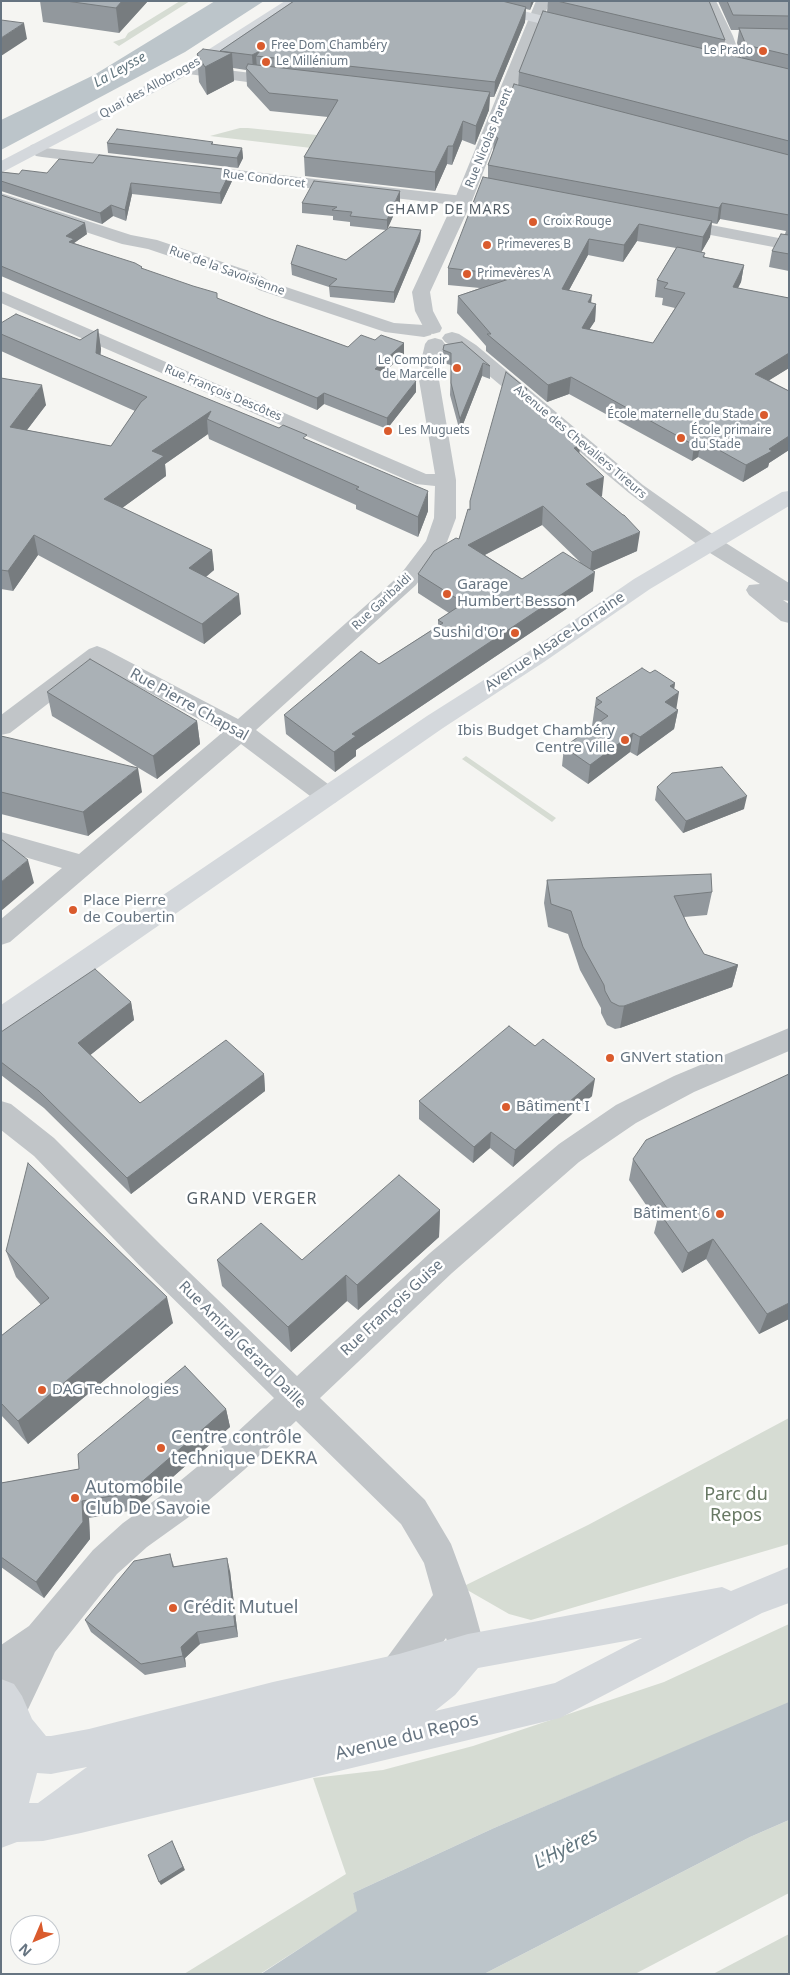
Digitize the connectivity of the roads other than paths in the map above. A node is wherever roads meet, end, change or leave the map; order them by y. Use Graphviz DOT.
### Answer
graph roads {
  1 [pos="295,1"];
  2 [pos="463,1"];
  3 [pos="542,1"];
  4 [pos="708,1"];
  5 [pos="536,18"];
  6 [pos="587,30"];
  7 [pos="725,36"];
  8 [pos="743,36"];
  9 [pos="717,61"];
  10 [pos="736,65"];
  11 [pos="186,70"];
  12 [pos="753,70"];
  13 [pos="298,83"];
  14 [pos="37,149"];
  15 [pos="148,165"];
  16 [pos="1,168"];
  17 [pos="178,168"];
  18 [pos="1,198"];
  19 [pos="463,201"];
  20 [pos="655,219"];
  21 [pos="789,244"];
  22 [pos="1,296"];
  23 [pos="436,335"];
  24 [pos="446,480"];
  25 [pos="789,497"];
  26 [pos="710,543"];
  27 [pos="789,594"];
  28 [pos="789,616"];
  29 [pos="1,727"];
  30 [pos="240,731"];
  31 [pos="327,796"];
  32 [pos="1,841"];
  33 [pos="84,865"];
  34 [pos="1,935"];
  35 [pos="1,1020"];
  36 [pos="789,1039"];
  37 [pos="1,1113"];
  38 [pos="295,1398"];
  39 [pos="789,1585"];
  40 [pos="453,1598"];
  41 [pos="751,1600"];
  42 [pos="42,1639"];
  43 [pos="468,1652"];
  44 [pos="1,1667"];
  45 [pos="399,1672"];
  46 [pos="10,1713"];
  47 [pos="1,1820"];
  48 [pos="43,1822"];
  49 [pos="1,1829"];
  1 -- 11 [label="main road, Quai des Allobroges"];
  2 -- 5 [label="main road"];
  3 -- 5 [label="street, Rue Nicolas Parent"];
  4 -- 7 [label="street"];
  5 -- 6 [label="main road"];
  5 -- 19 [label="street, Rue Nicolas Parent"];
  7 -- 8 [label="street"];
  7 -- 10 [label="street"];
  9 -- 10 [label="main road"];
  10 -- 12 [label="main road"];
  11 -- 13 [label="street"];
  11 -- 14 [label="main road, Quai des Allobroges"];
  14 -- 15 [label="street"];
  14 -- 16 [label="main road, Quai des Allobroges"];
  17 -- 19 [label="street, Rue Condorcet"];
  18 -- 23 [label="street, Rue de la Savoisienne"];
  19 -- 23 [label="street, Rue Nicolas Parent"];
  20 -- 21 [label="street"];
  22 -- 24 [label="street, Rue François Descôtes"];
  23 -- 24 [label="street, Rue Garibaldi"];
  23 -- 26 [label="street, Avenue des Chevaliers Tireurs"];
  24 -- 30 [label="street, Rue Garibaldi"];
  25 -- 26 [label="main road, Avenue Alsace-Lorraine"];
  26 -- 27 [label="street, Avenue des Chevaliers Tireurs"];
  26 -- 28 [label="street, Avenue des Chevaliers Tireurs"];
  26 -- 31 [label="main road, Avenue Alsace-Lorraine"];
  29 -- 30 [label="street, Rue Pierre Chapsal"];
  30 -- 31 [label="street, Rue Pierre Chapsal"];
  30 -- 33 [label="street, Rue Garibaldi"];
  31 -- 35 [label="main road"];
  32 -- 33 [label="street"];
  33 -- 34 [label="street, Rue Garibaldi"];
  36 -- 38 [label="street, Rue François Guise"];
  37 -- 38 [label="street, Rue Amiral Gérard Daille"];
  38 -- 40 [label="street, Rue Amiral Gérard Daille"];
  38 -- 42 [label="street, Rue François Guise"];
  39 -- 41 [label="main road, Avenue du Repos"];
  40 -- 43 [label="street, Rue Amiral Gérard Daille"];
  40 -- 45 [label="street"];
  41 -- 43 [label="main road, Avenue du Repos"];
  41 -- 48 [label="main road, Avenue du Repos"];
  42 -- 44 [label="street, Rue François Guise"];
  42 -- 46 [label="street, Rue François Guise"];
  43 -- 45 [label="main road, Avenue du Repos"];
  43 -- 48 [label="main road, Avenue du Repos"];
  45 -- 46 [label="main road, Avenue du Repos"];
  46 -- 47 [label="main road"];
  48 -- 49 [label="main road, Avenue du Repos"];
}
